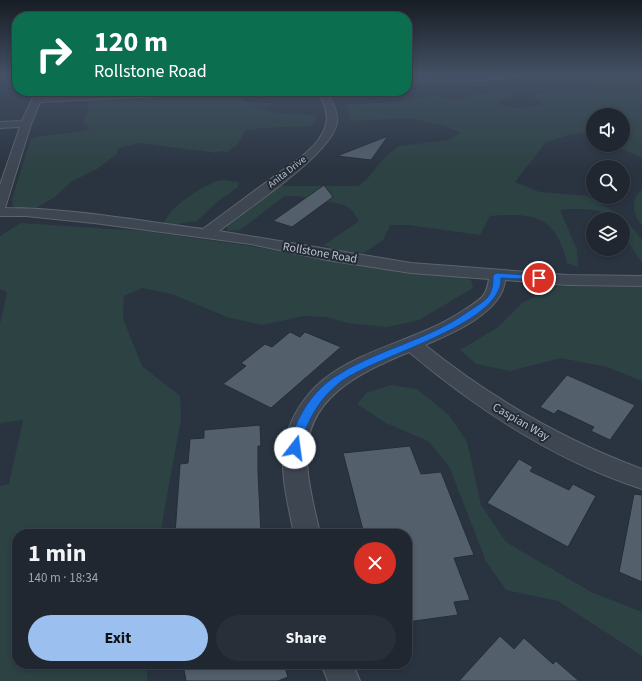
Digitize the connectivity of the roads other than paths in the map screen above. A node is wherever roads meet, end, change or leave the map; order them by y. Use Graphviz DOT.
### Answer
graph roads {
  1 [pos="34,107"];
  2 [pos="331,107"];
  3 [pos="26,124"];
  4 [pos="0,125"];
  5 [pos="0,205"];
  6 [pos="0,212"];
  7 [pos="206,234"];
  8 [pos="497,275"];
  9 [pos="642,281"];
  10 [pos="412,345"];
  11 [pos="642,479"];
  12 [pos="306,529"];
  13 [pos="339,669"];
  14 [pos="344,681"];
  1 -- 3 [label="street"];
  2 -- 7 [label="street, Anita Drive"];
  3 -- 4 [label="street"];
  3 -- 5 [label="street"];
  6 -- 7 [label="street, Rollstone Road"];
  7 -- 8 [label="street, Rollstone Road"];
  8 -- 9 [label="street, Rollstone Road"];
  8 -- 10 [label="street"];
  10 -- 11 [label="street, Caspian Way"];
  10 -- 12 [label="street"];
  13 -- 14 [label="street"];
}
